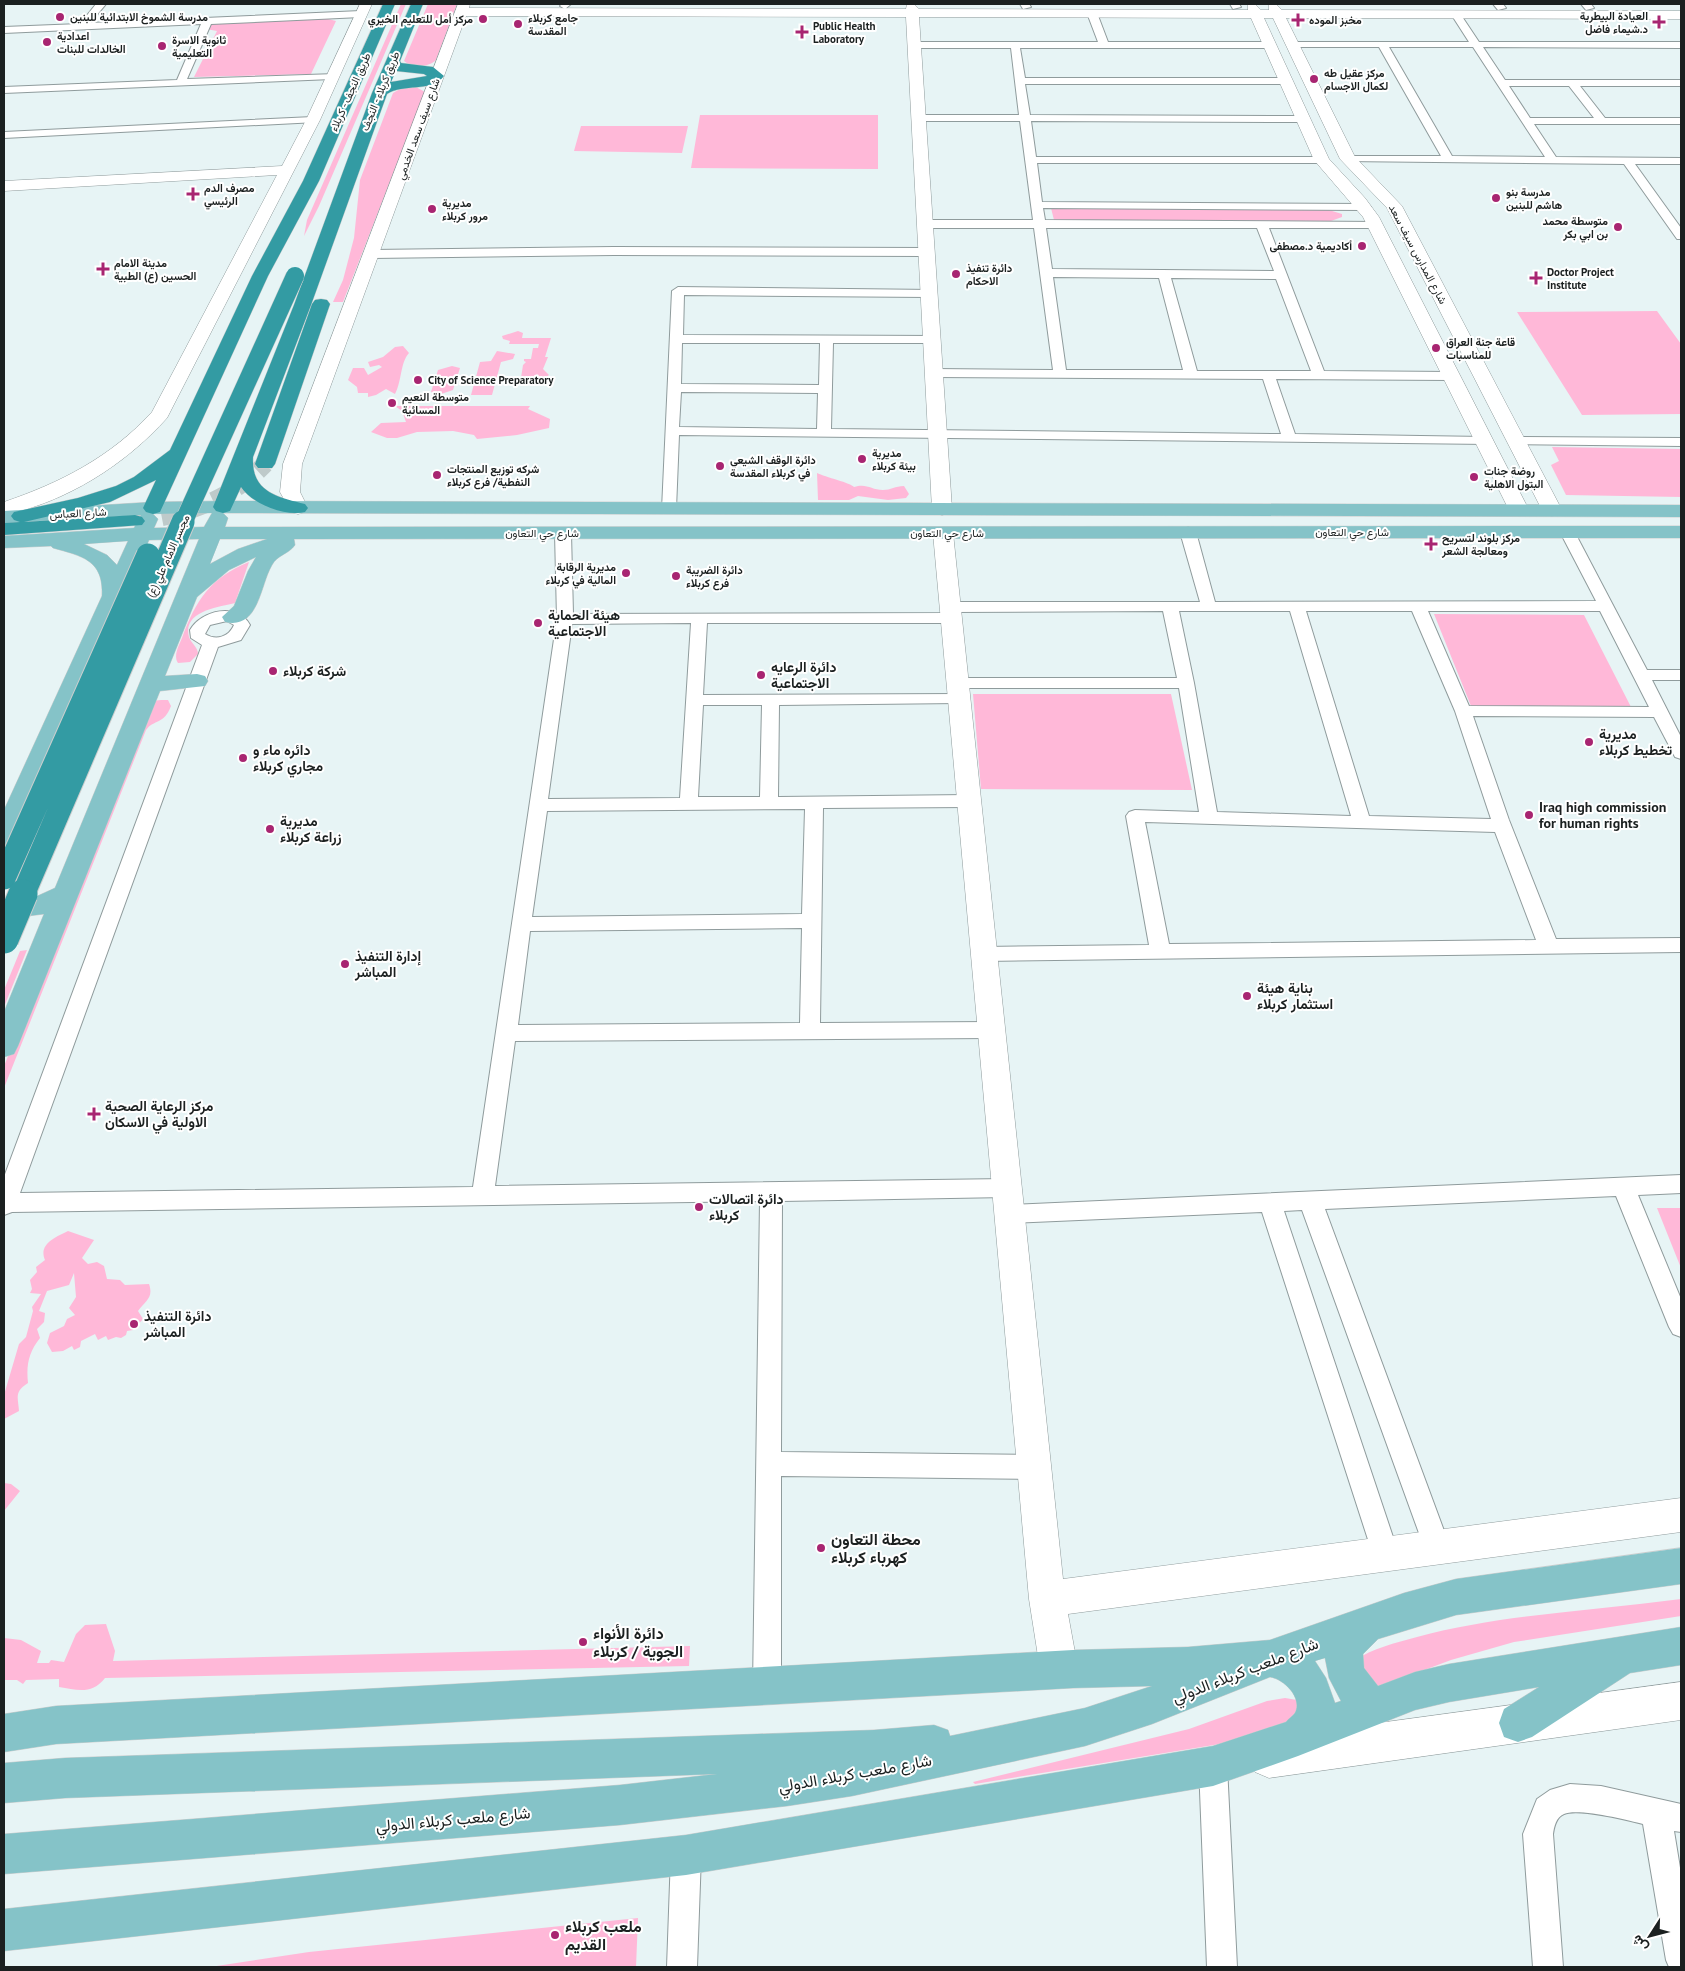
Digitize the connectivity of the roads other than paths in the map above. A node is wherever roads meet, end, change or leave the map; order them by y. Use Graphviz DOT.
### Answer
graph roads {
  1 [pos="101,4"];
  2 [pos="389,4"];
  3 [pos="417,4"];
  4 [pos="566,5"];
  5 [pos="788,5"];
  6 [pos="1026,5"];
  7 [pos="1499,6"];
  8 [pos="1588,6"];
  9 [pos="462,7"];
  10 [pos="1245,8"];
  11 [pos="1681,8"];
  12 [pos="363,9"];
  13 [pos="912,10"];
  14 [pos="1275,11"];
  15 [pos="1615,11"];
  16 [pos="1638,11"];
  17 [pos="1092,14"];
  18 [pos="1456,14"];
  19 [pos="1681,15"];
  20 [pos="206,21"];
  21 [pos="83,26"];
  22 [pos="4,30"];
  23 [pos="1382,44"];
  24 [pos="1478,44"];
  25 [pos="914,45"];
  26 [pos="1015,45"];
  27 [pos="1104,45"];
  28 [pos="1681,45"];
  29 [pos="1274,54"];
  30 [pos="1296,54"];
  31 [pos="365,59"];
  32 [pos="339,60"];
  33 [pos="392,60"];
  34 [pos="442,62"];
  35 [pos="418,69"];
  36 [pos="332,76"];
  37 [pos="437,76"];
  38 [pos="1020,81"];
  39 [pos="1286,81"];
  40 [pos="181,82"];
  41 [pos="409,83"];
  42 [pos="1503,83"];
  43 [pos="1572,83"];
  44 [pos="1680,84"];
  45 [pos="4,90"];
  46 [pos="432,90"];
  47 [pos="379,93"];
  48 [pos="919,118"];
  49 [pos="1025,118"];
  50 [pos="1303,118"];
  51 [pos="313,120"];
  52 [pos="1602,121"];
  53 [pos="1681,121"];
  54 [pos="1529,122"];
  55 [pos="4,134"];
  56 [pos="1348,159"];
  57 [pos="1031,160"];
  58 [pos="1322,160"];
  59 [pos="1448,160"];
  60 [pos="1553,160"];
  61 [pos="1627,160"];
  62 [pos="1681,161"];
  63 [pos="287,170"];
  64 [pos="346,180"];
  65 [pos="311,181"];
  66 [pos="4,186"];
  67 [pos="1037,205"];
  68 [pos="1660,205"];
  69 [pos="1674,205"];
  70 [pos="1365,207"];
  71 [pos="335,212"];
  72 [pos="925,224"];
  73 [pos="1040,224"];
  74 [pos="1262,224"];
  75 [pos="1374,224"];
  76 [pos="1681,236"];
  77 [pos="927,252"];
  78 [pos="372,254"];
  79 [pos="1046,273"];
  80 [pos="1164,274"];
  81 [pos="1282,275"];
  82 [pos="286,276"];
  83 [pos="929,292"];
  84 [pos="1458,331"];
  85 [pos="676,339"];
  86 [pos="827,339"];
  87 [pos="932,339"];
  88 [pos="1432,339"];
  89 [pos="1467,348"];
  90 [pos="934,373"];
  91 [pos="1060,374"];
  92 [pos="1191,374"];
  93 [pos="1268,374"];
  94 [pos="1319,375"];
  95 [pos="1451,376"];
  96 [pos="674,388"];
  97 [pos="826,389"];
  98 [pos="256,423"];
  99 [pos="191,424"];
  100 [pos="672,431"];
  101 [pos="824,431"];
  102 [pos="938,433"];
  103 [pos="1289,438"];
  104 [pos="1484,441"];
  105 [pos="1516,441"];
  106 [pos="1681,442"];
  107 [pos="182,445"];
  108 [pos="243,457"];
  109 [pos="265,464"];
  110 [pos="223,507"];
  111 [pos="153,508"];
  112 [pos="298,508"];
  113 [pos="669,509"];
  114 [pos="721,509"];
  115 [pos="775,509"];
  116 [pos="1519,510"];
  117 [pos="1552,510"];
  118 [pos="1628,510"];
  119 [pos="1676,511"];
  120 [pos="10,514"];
  121 [pos="943,521"];
  122 [pos="138,527"];
  123 [pos="1681,531"];
  124 [pos="719,532"];
  125 [pos="1188,532"];
  126 [pos="1568,532"];
  127 [pos="1636,532"];
  128 [pos="212,533"];
  129 [pos="348,533"];
  130 [pos="563,533"];
  131 [pos="776,533"];
  132 [pos="8,537"];
  133 [pos="305,538"];
  134 [pos="113,597"];
  135 [pos="185,599"];
  136 [pos="1296,606"];
  137 [pos="1418,606"];
  138 [pos="1606,606"];
  139 [pos="1170,607"];
  140 [pos="1209,607"];
  141 [pos="951,612"];
  142 [pos="234,618"];
  143 [pos="699,618"];
  144 [pos="565,619"];
  145 [pos="211,643"];
  146 [pos="1641,675"];
  147 [pos="1681,675"];
  148 [pos="197,681"];
  149 [pos="1186,683"];
  150 [pos="150,684"];
  151 [pos="959,690"];
  152 [pos="694,700"];
  153 [pos="771,700"];
  154 [pos="1463,711"];
  155 [pos="1660,712"];
  156 [pos="1681,753"];
  157 [pos="969,801"];
  158 [pos="814,802"];
  159 [pos="769,803"];
  160 [pos="689,804"];
  161 [pos="539,805"];
  162 [pos="1209,818"];
  163 [pos="1362,822"];
  164 [pos="1503,826"];
  165 [pos="4,837"];
  166 [pos="4,878"];
  167 [pos="64,894"];
  168 [pos="4,910"];
  169 [pos="812,921"];
  170 [pos="522,924"];
  171 [pos="4,930"];
  172 [pos="4,939"];
  173 [pos="1681,945"];
  174 [pos="1549,947"];
  175 [pos="42,950"];
  176 [pos="1160,951"];
  177 [pos="984,954"];
  178 [pos="992,1030"];
  179 [pos="810,1031"];
  180 [pos="506,1032"];
  181 [pos="4,1046"];
  182 [pos="1681,1184"];
  183 [pos="1623,1186"];
  184 [pos="771,1190"];
  185 [pos="483,1196"];
  186 [pos="1310,1200"];
  187 [pos="1008,1201"];
  188 [pos="1270,1202"];
  189 [pos="4,1204"];
  190 [pos="1681,1327"];
  191 [pos="768,1464"];
  192 [pos="1034,1467"];
  193 [pos="1681,1515"];
  194 [pos="1436,1547"];
  195 [pos="1386,1555"];
  196 [pos="1681,1566"];
  197 [pos="1047,1599"];
  198 [pos="1365,1626"];
  199 [pos="1681,1646"];
  200 [pos="1625,1655"];
  201 [pos="1272,1658"];
  202 [pos="1059,1669"];
  203 [pos="767,1687"];
  204 [pos="1681,1700"];
  205 [pos="1373,1708"];
  206 [pos="4,1722"];
  207 [pos="1518,1723"];
  208 [pos="56,1725"];
  209 [pos="4,1733"];
  210 [pos="1052,1734"];
  211 [pos="1298,1737"];
  212 [pos="1213,1766"];
  213 [pos="4,1783"];
  214 [pos="1668,1815"];
  215 [pos="4,1854"];
  216 [pos="686,1855"];
  217 [pos="4,1930"];
  218 [pos="1681,1960"];
  219 [pos="682,1967"];
  220 [pos="1222,1967"];
  221 [pos="1548,1967"];
  1 -- 21 [label="street"];
  2 -- 31 [label="highway, طريق النجف - كربلاء"];
  3 -- 33 [label="highway, طريق كربلاء - النجف"];
  4 -- 5 [label="main road"];
  4 -- 9 [label="main road"];
  5 -- 13 [label="main road"];
  6 -- 10 [label="main road"];
  6 -- 13 [label="main road"];
  7 -- 8 [label="main road"];
  7 -- 14 [label="main road"];
  8 -- 15 [label="main road"];
  9 -- 13 [label="main road"];
  9 -- 34 [label="main road, شارع سيف سعد الخدمي"];
  10 -- 14 [label="main road"];
  10 -- 17 [label="main road"];
  10 -- 29 [label="main road, شارع المدارس سيف سعد"];
  11 -- 16 [label="main road"];
  12 -- 20 [label="street"];
  12 -- 32 [label="main road"];
  13 -- 17 [label="main road"];
  13 -- 25 [label="main road"];
  14 -- 18 [label="main road"];
  14 -- 30 [label="main road, شارع المدارس سيف سعد"];
  15 -- 16 [label="main road"];
  15 -- 18 [label="main road"];
  16 -- 19 [label="main road"];
  17 -- 27 [label="street"];
  18 -- 24 [label="street"];
  20 -- 21 [label="street"];
  20 -- 40 [label="street"];
  21 -- 22 [label="street"];
  23 -- 24 [label="street"];
  23 -- 30 [label="street"];
  23 -- 59 [label="street"];
  24 -- 28 [label="street"];
  24 -- 42 [label="street"];
  25 -- 26 [label="street"];
  25 -- 48 [label="main road"];
  26 -- 27 [label="street"];
  26 -- 38 [label="street"];
  27 -- 29 [label="street"];
  29 -- 30 [label="main road"];
  29 -- 39 [label="main road, شارع المدارس سيف سعد"];
  30 -- 56 [label="main road, شارع المدارس سيف سعد"];
  31 -- 32 [label="highway"];
  31 -- 65 [label="highway, طريق النجف - كربلاء"];
  32 -- 36 [label="main road"];
  33 -- 35 [label="highway"];
  33 -- 47 [label="highway, طريق كربلاء - النجف"];
  34 -- 35 [label="highway"];
  34 -- 37 [label="main road, شارع سيف سعد الخدمي"];
  35 -- 37 [label="highway"];
  36 -- 40 [label="street"];
  36 -- 51 [label="main road"];
  37 -- 41 [label="highway"];
  37 -- 46 [label="main road, شارع سيف سعد الخدمي"];
  38 -- 39 [label="street"];
  38 -- 49 [label="street"];
  39 -- 50 [label="main road, شارع المدارس سيف سعد"];
  40 -- 45 [label="street"];
  41 -- 46 [label="highway"];
  41 -- 47 [label="highway"];
  42 -- 43 [label="street"];
  42 -- 54 [label="street"];
  43 -- 44 [label="street"];
  43 -- 52 [label="street"];
  46 -- 78 [label="main road, شارع سيف سعد الخدمي"];
  47 -- 64 [label="highway, طريق كربلاء - النجف"];
  48 -- 49 [label="street"];
  48 -- 72 [label="main road"];
  49 -- 50 [label="street"];
  49 -- 57 [label="street"];
  50 -- 58 [label="main road, شارع المدارس سيف سعد"];
  51 -- 55 [label="street"];
  51 -- 63 [label="main road"];
  52 -- 53 [label="street"];
  52 -- 54 [label="street"];
  54 -- 60 [label="street"];
  56 -- 59 [label="street"];
  56 -- 84 [label="main road, شارع المدارس سيف سعد"];
  57 -- 58 [label="street"];
  57 -- 67 [label="street"];
  58 -- 70 [label="main road, شارع المدارس سيف سعد"];
  59 -- 60 [label="street"];
  60 -- 61 [label="street"];
  61 -- 62 [label="street"];
  61 -- 68 [label="street"];
  63 -- 66 [label="main road"];
  63 -- 120 [label="main road"];
  64 -- 71 [label="highway"];
  64 -- 82 [label="highway, مجسر الامام علي (ع)"];
  65 -- 82 [label="highway, مجسر الامام علي (ع)"];
  65 -- 99 [label="highway"];
  67 -- 70 [label="street"];
  67 -- 73 [label="street"];
  68 -- 69 [label="street"];
  68 -- 76 [label="street"];
  70 -- 75 [label="main road, شارع المدارس سيف سعد"];
  71 -- 98 [label="highway"];
  71 -- 109 [label="highway"];
  72 -- 73 [label="street"];
  72 -- 77 [label="main road"];
  73 -- 74 [label="street"];
  73 -- 79 [label="street"];
  74 -- 75 [label="street"];
  74 -- 81 [label="street"];
  75 -- 88 [label="main road, شارع المدارس سيف سعد"];
  77 -- 78 [label="street"];
  77 -- 83 [label="main road"];
  78 -- 112 [label="main road, شارع سيف سعد الخدمي"];
  79 -- 80 [label="street"];
  79 -- 91 [label="street"];
  80 -- 81 [label="street"];
  80 -- 92 [label="street"];
  81 -- 94 [label="street"];
  82 -- 166 [label="highway, مجسر الامام علي (ع), bridge"];
  82 -- 172 [label="highway, مجسر الامام علي (ع), bridge"];
  83 -- 85 [label="street"];
  83 -- 87 [label="main road"];
  84 -- 88 [label="main road"];
  84 -- 89 [label="main road, شارع المدارس سيف سعد"];
  85 -- 86 [label="street"];
  85 -- 96 [label="street"];
  86 -- 87 [label="street"];
  86 -- 97 [label="street"];
  87 -- 90 [label="main road"];
  88 -- 89 [label="main road"];
  88 -- 95 [label="main road, شارع المدارس سيف سعد"];
  89 -- 105 [label="main road, شارع المدارس سيف سعد"];
  90 -- 91 [label="street"];
  90 -- 102 [label="main road"];
  91 -- 92 [label="street"];
  92 -- 93 [label="street"];
  93 -- 94 [label="street"];
  93 -- 103 [label="street"];
  94 -- 95 [label="street"];
  95 -- 104 [label="main road, شارع المدارس سيف سعد"];
  96 -- 97 [label="street"];
  96 -- 100 [label="street"];
  97 -- 101 [label="street"];
  98 -- 99 [label="highway"];
  98 -- 108 [label="highway"];
  99 -- 107 [label="highway"];
  100 -- 101 [label="street"];
  100 -- 113 [label="street"];
  101 -- 102 [label="street"];
  102 -- 103 [label="street"];
  102 -- 121 [label="main road"];
  103 -- 104 [label="street"];
  104 -- 116 [label="main road, شارع المدارس سيف سعد"];
  105 -- 106 [label="street"];
  105 -- 117 [label="main road, شارع المدارس سيف سعد"];
  107 -- 111 [label="highway"];
  107 -- 120 [label="highway"];
  108 -- 110 [label="highway"];
  108 -- 112 [label="highway"];
  110 -- 111 [label="main road, شارع العباس"];
  110 -- 112 [label="main road, شارع حي التعاون"];
  110 -- 128 [label="main road"];
  111 -- 120 [label="main road, شارع العباس"];
  111 -- 122 [label="main road"];
  112 -- 113 [label="main road, شارع حي التعاون"];
  113 -- 114 [label="main road, شارع حي التعاون"];
  114 -- 115 [label="main road, شارع حي التعاون"];
  114 -- 124 [label="main road"];
  115 -- 121 [label="main road, شارع حي التعاون"];
  115 -- 131 [label="main road"];
  116 -- 117 [label="main road, شارع حي التعاون"];
  116 -- 121 [label="main road, شارع حي التعاون"];
  117 -- 118 [label="main road, شارع حي التعاون"];
  118 -- 119 [label="main road, شارع حي التعاون"];
  118 -- 127 [label="main road"];
  119 -- 123 [label="main road"];
  121 -- 125 [label="main road, شارع حي التعاون"];
  121 -- 131 [label="main road, شارع حي التعاون"];
  121 -- 141 [label="main road"];
  122 -- 128 [label="main road, شارع حي التعاون"];
  122 -- 132 [label="main road, شارع حي التعاون"];
  122 -- 134 [label="main road"];
  123 -- 127 [label="main road, شارع حي التعاون"];
  124 -- 130 [label="main road, شارع حي التعاون"];
  124 -- 131 [label="main road, شارع حي التعاون"];
  125 -- 126 [label="main road, شارع حي التعاون"];
  125 -- 140 [label="street"];
  126 -- 127 [label="main road, شارع حي التعاون"];
  126 -- 138 [label="street"];
  128 -- 129 [label="main road, شارع حي التعاون"];
  128 -- 135 [label="main road"];
  129 -- 130 [label="main road, شارع حي التعاون"];
  129 -- 133 [label="main road"];
  130 -- 144 [label="street"];
  132 -- 134 [label="main road"];
  133 -- 135 [label="main road"];
  133 -- 142 [label="main road"];
  134 -- 165 [label="main road"];
  135 -- 150 [label="main road"];
  136 -- 137 [label="street"];
  136 -- 140 [label="street"];
  136 -- 163 [label="street"];
  137 -- 138 [label="street"];
  137 -- 154 [label="street"];
  138 -- 146 [label="street"];
  139 -- 140 [label="street"];
  139 -- 141 [label="street"];
  139 -- 149 [label="street"];
  141 -- 143 [label="street"];
  141 -- 151 [label="main road"];
  142 -- 145 [label="street"];
  142 -- 145 [label="street"];
  143 -- 144 [label="street"];
  143 -- 152 [label="street"];
  144 -- 161 [label="street"];
  145 -- 148 [label="street"];
  146 -- 147 [label="street"];
  146 -- 155 [label="street"];
  148 -- 150 [label="main road"];
  148 -- 189 [label="street"];
  149 -- 151 [label="street"];
  149 -- 162 [label="street"];
  150 -- 167 [label="main road"];
  151 -- 153 [label="street"];
  151 -- 157 [label="main road"];
  152 -- 153 [label="street"];
  152 -- 160 [label="street"];
  153 -- 159 [label="street"];
  154 -- 155 [label="street"];
  154 -- 164 [label="street"];
  155 -- 156 [label="street"];
  157 -- 158 [label="street"];
  157 -- 177 [label="main road"];
  158 -- 159 [label="street"];
  158 -- 169 [label="street"];
  159 -- 160 [label="street"];
  160 -- 161 [label="street"];
  161 -- 170 [label="street"];
  162 -- 163 [label="street"];
  162 -- 176 [label="street"];
  163 -- 164 [label="street"];
  164 -- 174 [label="street"];
  167 -- 168 [label="main road"];
  167 -- 175 [label="main road"];
  169 -- 170 [label="street"];
  169 -- 179 [label="street"];
  170 -- 180 [label="street"];
  171 -- 175 [label="main road"];
  173 -- 174 [label="street"];
  174 -- 176 [label="street"];
  175 -- 181 [label="main road"];
  176 -- 177 [label="street"];
  177 -- 178 [label="main road"];
  178 -- 179 [label="street"];
  178 -- 187 [label="main road"];
  179 -- 180 [label="street"];
  180 -- 185 [label="street"];
  182 -- 183 [label="street"];
  183 -- 186 [label="street"];
  183 -- 190 [label="street"];
  184 -- 185 [label="street"];
  184 -- 187 [label="street"];
  184 -- 191 [label="street"];
  185 -- 189 [label="street"];
  186 -- 188 [label="street"];
  186 -- 194 [label="street"];
  187 -- 188 [label="street"];
  187 -- 192 [label="main road"];
  188 -- 195 [label="street"];
  191 -- 192 [label="street"];
  191 -- 203 [label="street"];
  192 -- 197 [label="main road"];
  193 -- 194 [label="main road"];
  194 -- 195 [label="main road"];
  195 -- 197 [label="main road"];
  196 -- 198 [label="main road, شارع ملعب كربلاء الدولي"];
  197 -- 202 [label="main road"];
  198 -- 201 [label="main road, شارع ملعب كربلاء الدولي"];
  198 -- 205 [label="main road"];
  199 -- 200 [label="main road"];
  200 -- 205 [label="main road"];
  200 -- 207 [label="main road"];
  201 -- 202 [label="main road"];
  201 -- 210 [label="main road, شارع ملعب كربلاء الدولي"];
  201 -- 211 [label="main road"];
  202 -- 203 [label="main road"];
  203 -- 208 [label="main road"];
  204 -- 207 [label="main road"];
  205 -- 211 [label="main road"];
  206 -- 208 [label="main road"];
  207 -- 212 [label="main road"];
  208 -- 209 [label="main road"];
  210 -- 213 [label="main road"];
  210 -- 215 [label="main road, شارع ملعب كربلاء الدولي"];
  211 -- 212 [label="main road"];
  212 -- 216 [label="main road"];
  212 -- 220 [label="street"];
  214 -- 218 [label="street"];
  214 -- 221 [label="street"];
  216 -- 217 [label="main road"];
  216 -- 219 [label="street"];
}
